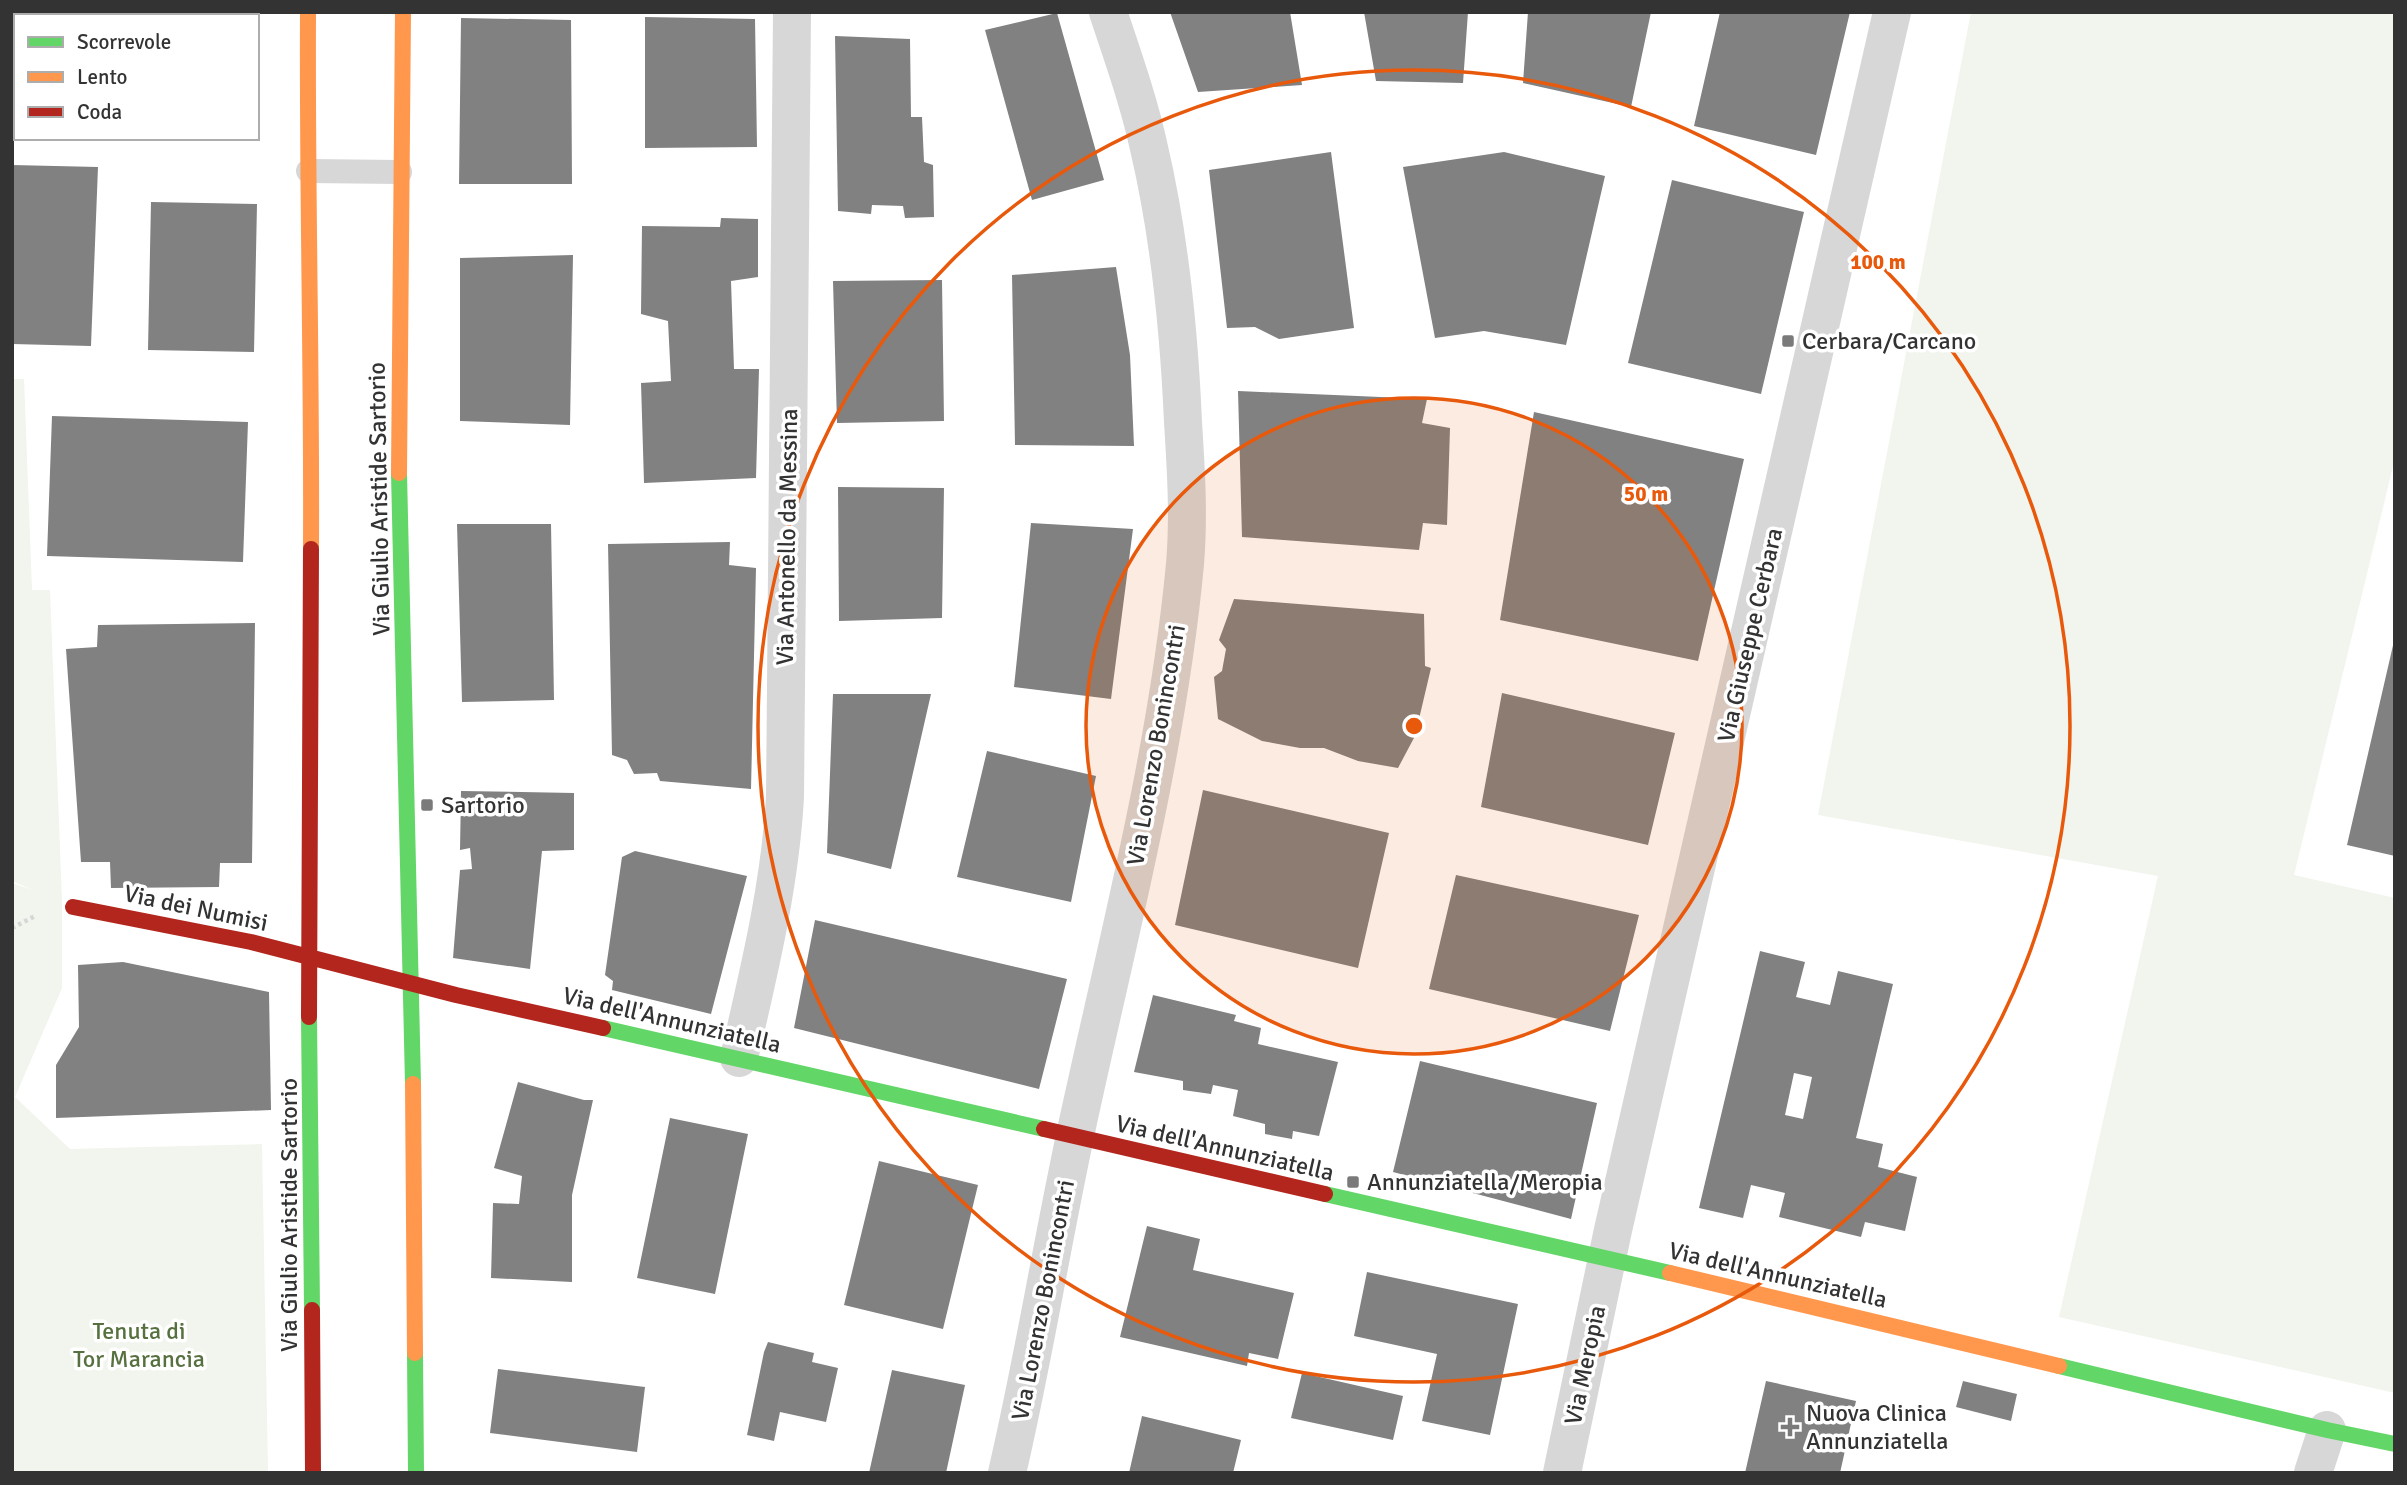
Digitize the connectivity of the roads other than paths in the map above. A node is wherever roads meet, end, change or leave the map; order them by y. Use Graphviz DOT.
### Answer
graph roads {
  1 [pos="308,12"];
  2 [pos="403,12"];
  3 [pos="792,12"];
  4 [pos="1108,12"];
  5 [pos="1892,12"];
  6 [pos="308,171"];
  7 [pos="400,172"];
  8 [pos="72,907"];
  9 [pos="309,957"];
  10 [pos="412,985"];
  11 [pos="739,1058"];
  12 [pos="1076,1137"];
  13 [pos="1608,1258"];
  14 [pos="2326,1430"];
  15 [pos="2395,1444"];
  16 [pos="313,1473"];
  17 [pos="416,1473"];
  18 [pos="1007,1473"];
  19 [pos="1562,1473"];
  20 [pos="2313,1473"];
  1 -- 6 [label="street, Via Giulio Aristide Sartorio"];
  2 -- 7 [label="street, Via Giulio Aristide Sartorio"];
  3 -- 11 [label="street, Via Antonello da Messina"];
  4 -- 12 [label="street, Via Lorenzo Bonincontri"];
  5 -- 13 [label="street, Via Giuseppe Cerbara"];
  6 -- 7 [label="lane"];
  6 -- 9 [label="street, Via Giulio Aristide Sartorio"];
  7 -- 10 [label="street, Via Giulio Aristide Sartorio"];
  8 -- 9 [label="street, Via dei Numisi"];
  9 -- 10 [label="street"];
  9 -- 16 [label="street, Via Giulio Aristide Sartorio"];
  10 -- 11 [label="street, Via dell'Annunziatella"];
  10 -- 17 [label="street, Via Giulio Aristide Sartorio"];
  11 -- 12 [label="street, Via dell'Annunziatella"];
  12 -- 13 [label="street, Via dell'Annunziatella"];
  12 -- 18 [label="street, Via Lorenzo Bonincontri"];
  13 -- 14 [label="street, Via dell'Annunziatella"];
  13 -- 19 [label="street, Via Meropia"];
  14 -- 15 [label="street, Via dell'Annunziatella"];
  14 -- 20 [label="street"];
}
